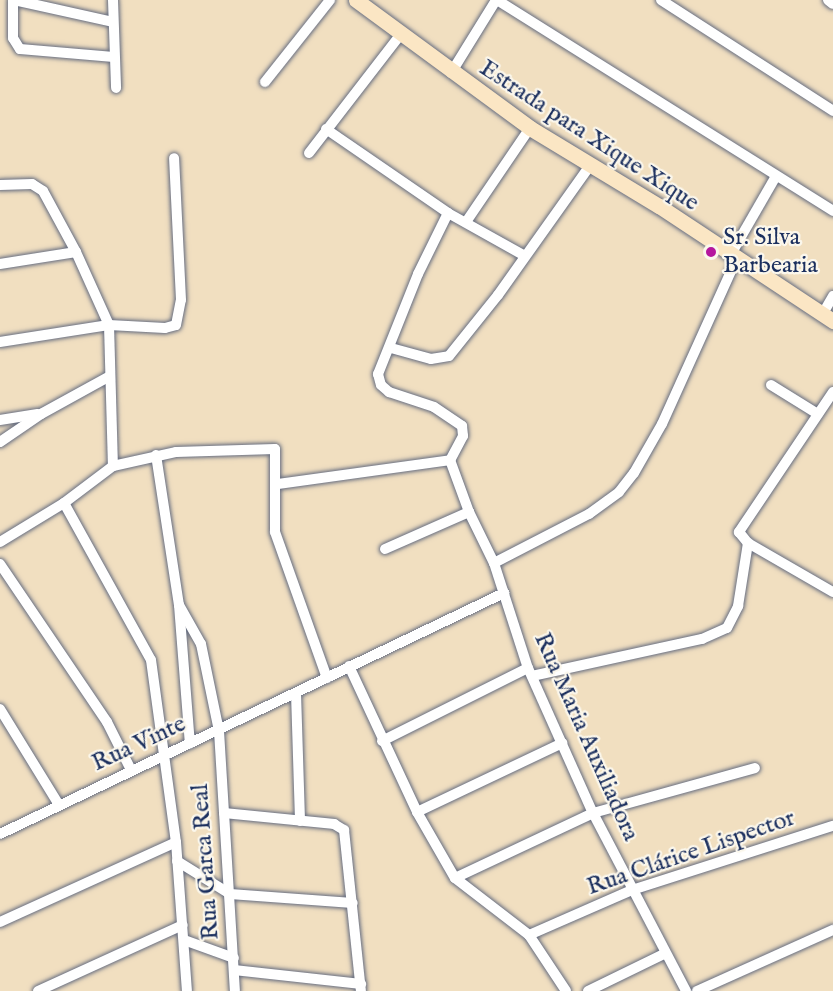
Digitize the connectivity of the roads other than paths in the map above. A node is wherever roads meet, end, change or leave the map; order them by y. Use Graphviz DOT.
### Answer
graph roads {
  1 [pos="14,0"];
  2 [pos="113,0"];
  3 [pos="330,0"];
  4 [pos="356,0"];
  5 [pos="496,0"];
  6 [pos="661,0"];
  7 [pos="828,0"];
  8 [pos="833,4"];
  9 [pos="113,22"];
  10 [pos="401,34"];
  11 [pos="114,57"];
  12 [pos="451,74"];
  13 [pos="264,82"];
  14 [pos="116,88"];
  15 [pos="833,111"];
  16 [pos="530,128"];
  17 [pos="326,129"];
  18 [pos="309,153"];
  19 [pos="174,158"];
  20 [pos="591,164"];
  21 [pos="776,176"];
  22 [pos="0,185"];
  23 [pos="832,208"];
  24 [pos="448,213"];
  25 [pos="466,222"];
  26 [pos="76,252"];
  27 [pos="525,256"];
  28 [pos="733,258"];
  29 [pos="0,264"];
  30 [pos="833,296"];
  31 [pos="828,318"];
  32 [pos="108,325"];
  33 [pos="0,342"];
  34 [pos="391,348"];
  35 [pos="108,377"];
  36 [pos="771,385"];
  37 [pos="833,392"];
  38 [pos="41,414"];
  39 [pos="818,414"];
  40 [pos="0,420"];
  41 [pos="0,442"];
  42 [pos="156,455"];
  43 [pos="450,460"];
  44 [pos="113,466"];
  45 [pos="278,484"];
  46 [pos="64,503"];
  47 [pos="469,512"];
  48 [pos="0,542"];
  49 [pos="748,543"];
  50 [pos="385,549"];
  51 [pos="494,562"];
  52 [pos="0,564"];
  53 [pos="833,592"];
  54 [pos="504,594"];
  55 [pos="179,605"];
  56 [pos="349,666"];
  57 [pos="530,672"];
  58 [pos="327,678"];
  59 [pos="296,693"];
  60 [pos="0,709"];
  61 [pos="219,731"];
  62 [pos="382,741"];
  63 [pos="562,743"];
  64 [pos="190,744"];
  65 [pos="165,754"];
  66 [pos="755,768"];
  67 [pos="131,770"];
  68 [pos="59,805"];
  69 [pos="417,812"];
  70 [pos="224,813"];
  71 [pos="593,813"];
  72 [pos="300,821"];
  73 [pos="833,826"];
  74 [pos="0,834"];
  75 [pos="176,842"];
  76 [pos="177,861"];
  77 [pos="455,878"];
  78 [pos="632,890"];
  79 [pos="230,894"];
  80 [pos="353,903"];
  81 [pos="0,909"];
  82 [pos="3,921"];
  83 [pos="183,925"];
  84 [pos="833,930"];
  85 [pos="529,934"];
  86 [pos="184,940"];
  87 [pos="664,954"];
  88 [pos="234,958"];
  89 [pos="234,970"];
  90 [pos="361,987"];
  91 [pos="38,991"];
  92 [pos="187,991"];
  93 [pos="235,991"];
  94 [pos="566,991"];
  95 [pos="588,991"];
  96 [pos="686,991"];
  97 [pos="697,991"];
  1 -- 9 [label="street"];
  1 -- 11 [label="street"];
  2 -- 9 [label="street"];
  3 -- 13 [label="street"];
  4 -- 10 [label="street, Estrada para Xique Xique"];
  5 -- 12 [label="street"];
  5 -- 21 [label="street"];
  6 -- 15 [label="street"];
  7 -- 8 [label="street"];
  9 -- 11 [label="street"];
  10 -- 12 [label="street, Estrada para Xique Xique"];
  10 -- 17 [label="street"];
  11 -- 14 [label="street"];
  12 -- 16 [label="street, Estrada para Xique Xique"];
  16 -- 20 [label="street, Estrada para Xique Xique"];
  16 -- 25 [label="street"];
  17 -- 18 [label="street"];
  17 -- 24 [label="street"];
  19 -- 32 [label="street"];
  20 -- 27 [label="street"];
  20 -- 28 [label="street, Estrada para Xique Xique"];
  21 -- 23 [label="street"];
  21 -- 28 [label="street"];
  22 -- 26 [label="street"];
  24 -- 25 [label="street"];
  24 -- 34 [label="street"];
  25 -- 27 [label="street"];
  26 -- 29 [label="street"];
  26 -- 32 [label="street"];
  27 -- 34 [label="street"];
  28 -- 31 [label="street, Estrada para Xique Xique"];
  28 -- 51 [label="street"];
  30 -- 31 [label="street"];
  32 -- 33 [label="street"];
  32 -- 35 [label="street"];
  34 -- 43 [label="street"];
  35 -- 38 [label="street"];
  35 -- 44 [label="street"];
  36 -- 39 [label="street"];
  37 -- 39 [label="street"];
  38 -- 40 [label="street"];
  38 -- 41 [label="street"];
  39 -- 49 [label="street"];
  42 -- 44 [label="street"];
  42 -- 45 [label="street"];
  42 -- 55 [label="street"];
  43 -- 45 [label="street"];
  43 -- 47 [label="street, Rua Maria Auxiliadora"];
  44 -- 46 [label="street"];
  45 -- 58 [label="street"];
  46 -- 48 [label="street"];
  46 -- 65 [label="street"];
  47 -- 50 [label="street"];
  47 -- 51 [label="street, Rua Maria Auxiliadora"];
  49 -- 53 [label="street"];
  49 -- 57 [label="street"];
  51 -- 54 [label="street, Rua Maria Auxiliadora"];
  52 -- 67 [label="street"];
  54 -- 56 [label="street, Rua Vinte"];
  54 -- 57 [label="street, Rua Maria Auxiliadora"];
  55 -- 61 [label="street, Rua Garca Real"];
  55 -- 64 [label="street"];
  56 -- 58 [label="street, Rua Vinte"];
  56 -- 62 [label="street"];
  57 -- 62 [label="street"];
  57 -- 63 [label="street, Rua Maria Auxiliadora"];
  58 -- 59 [label="street, Rua Vinte"];
  59 -- 61 [label="street, Rua Vinte"];
  59 -- 72 [label="street"];
  60 -- 68 [label="street"];
  61 -- 64 [label="street, Rua Vinte"];
  61 -- 70 [label="street, Rua Garca Real"];
  62 -- 69 [label="street"];
  63 -- 69 [label="street"];
  63 -- 71 [label="street, Rua Maria Auxiliadora"];
  64 -- 65 [label="street, Rua Vinte"];
  65 -- 67 [label="street, Rua Vinte"];
  65 -- 75 [label="street"];
  66 -- 71 [label="street"];
  67 -- 68 [label="street, Rua Vinte"];
  68 -- 74 [label="street, Rua Vinte"];
  69 -- 77 [label="street"];
  70 -- 72 [label="street"];
  70 -- 79 [label="street, Rua Garca Real"];
  71 -- 77 [label="street"];
  71 -- 78 [label="street, Rua Maria Auxiliadora"];
  72 -- 80 [label="street"];
  73 -- 78 [label="street, Rua Clárice Lispector"];
  75 -- 76 [label="street"];
  75 -- 82 [label="street"];
  76 -- 79 [label="street"];
  76 -- 83 [label="street"];
  77 -- 85 [label="street"];
  78 -- 85 [label="street, Rua Clárice Lispector"];
  78 -- 87 [label="street, Rua Maria Auxiliadora"];
  79 -- 80 [label="street"];
  79 -- 88 [label="street, Rua Garca Real"];
  80 -- 90 [label="street"];
  81 -- 82 [label="street"];
  83 -- 86 [label="street"];
  83 -- 91 [label="street"];
  84 -- 97 [label="street"];
  85 -- 94 [label="street"];
  86 -- 88 [label="street"];
  86 -- 92 [label="street"];
  87 -- 95 [label="street"];
  87 -- 96 [label="street, Rua Maria Auxiliadora"];
  88 -- 89 [label="street, Rua Garca Real"];
  89 -- 90 [label="street"];
  89 -- 93 [label="street, Rua Garca Real"];
}
